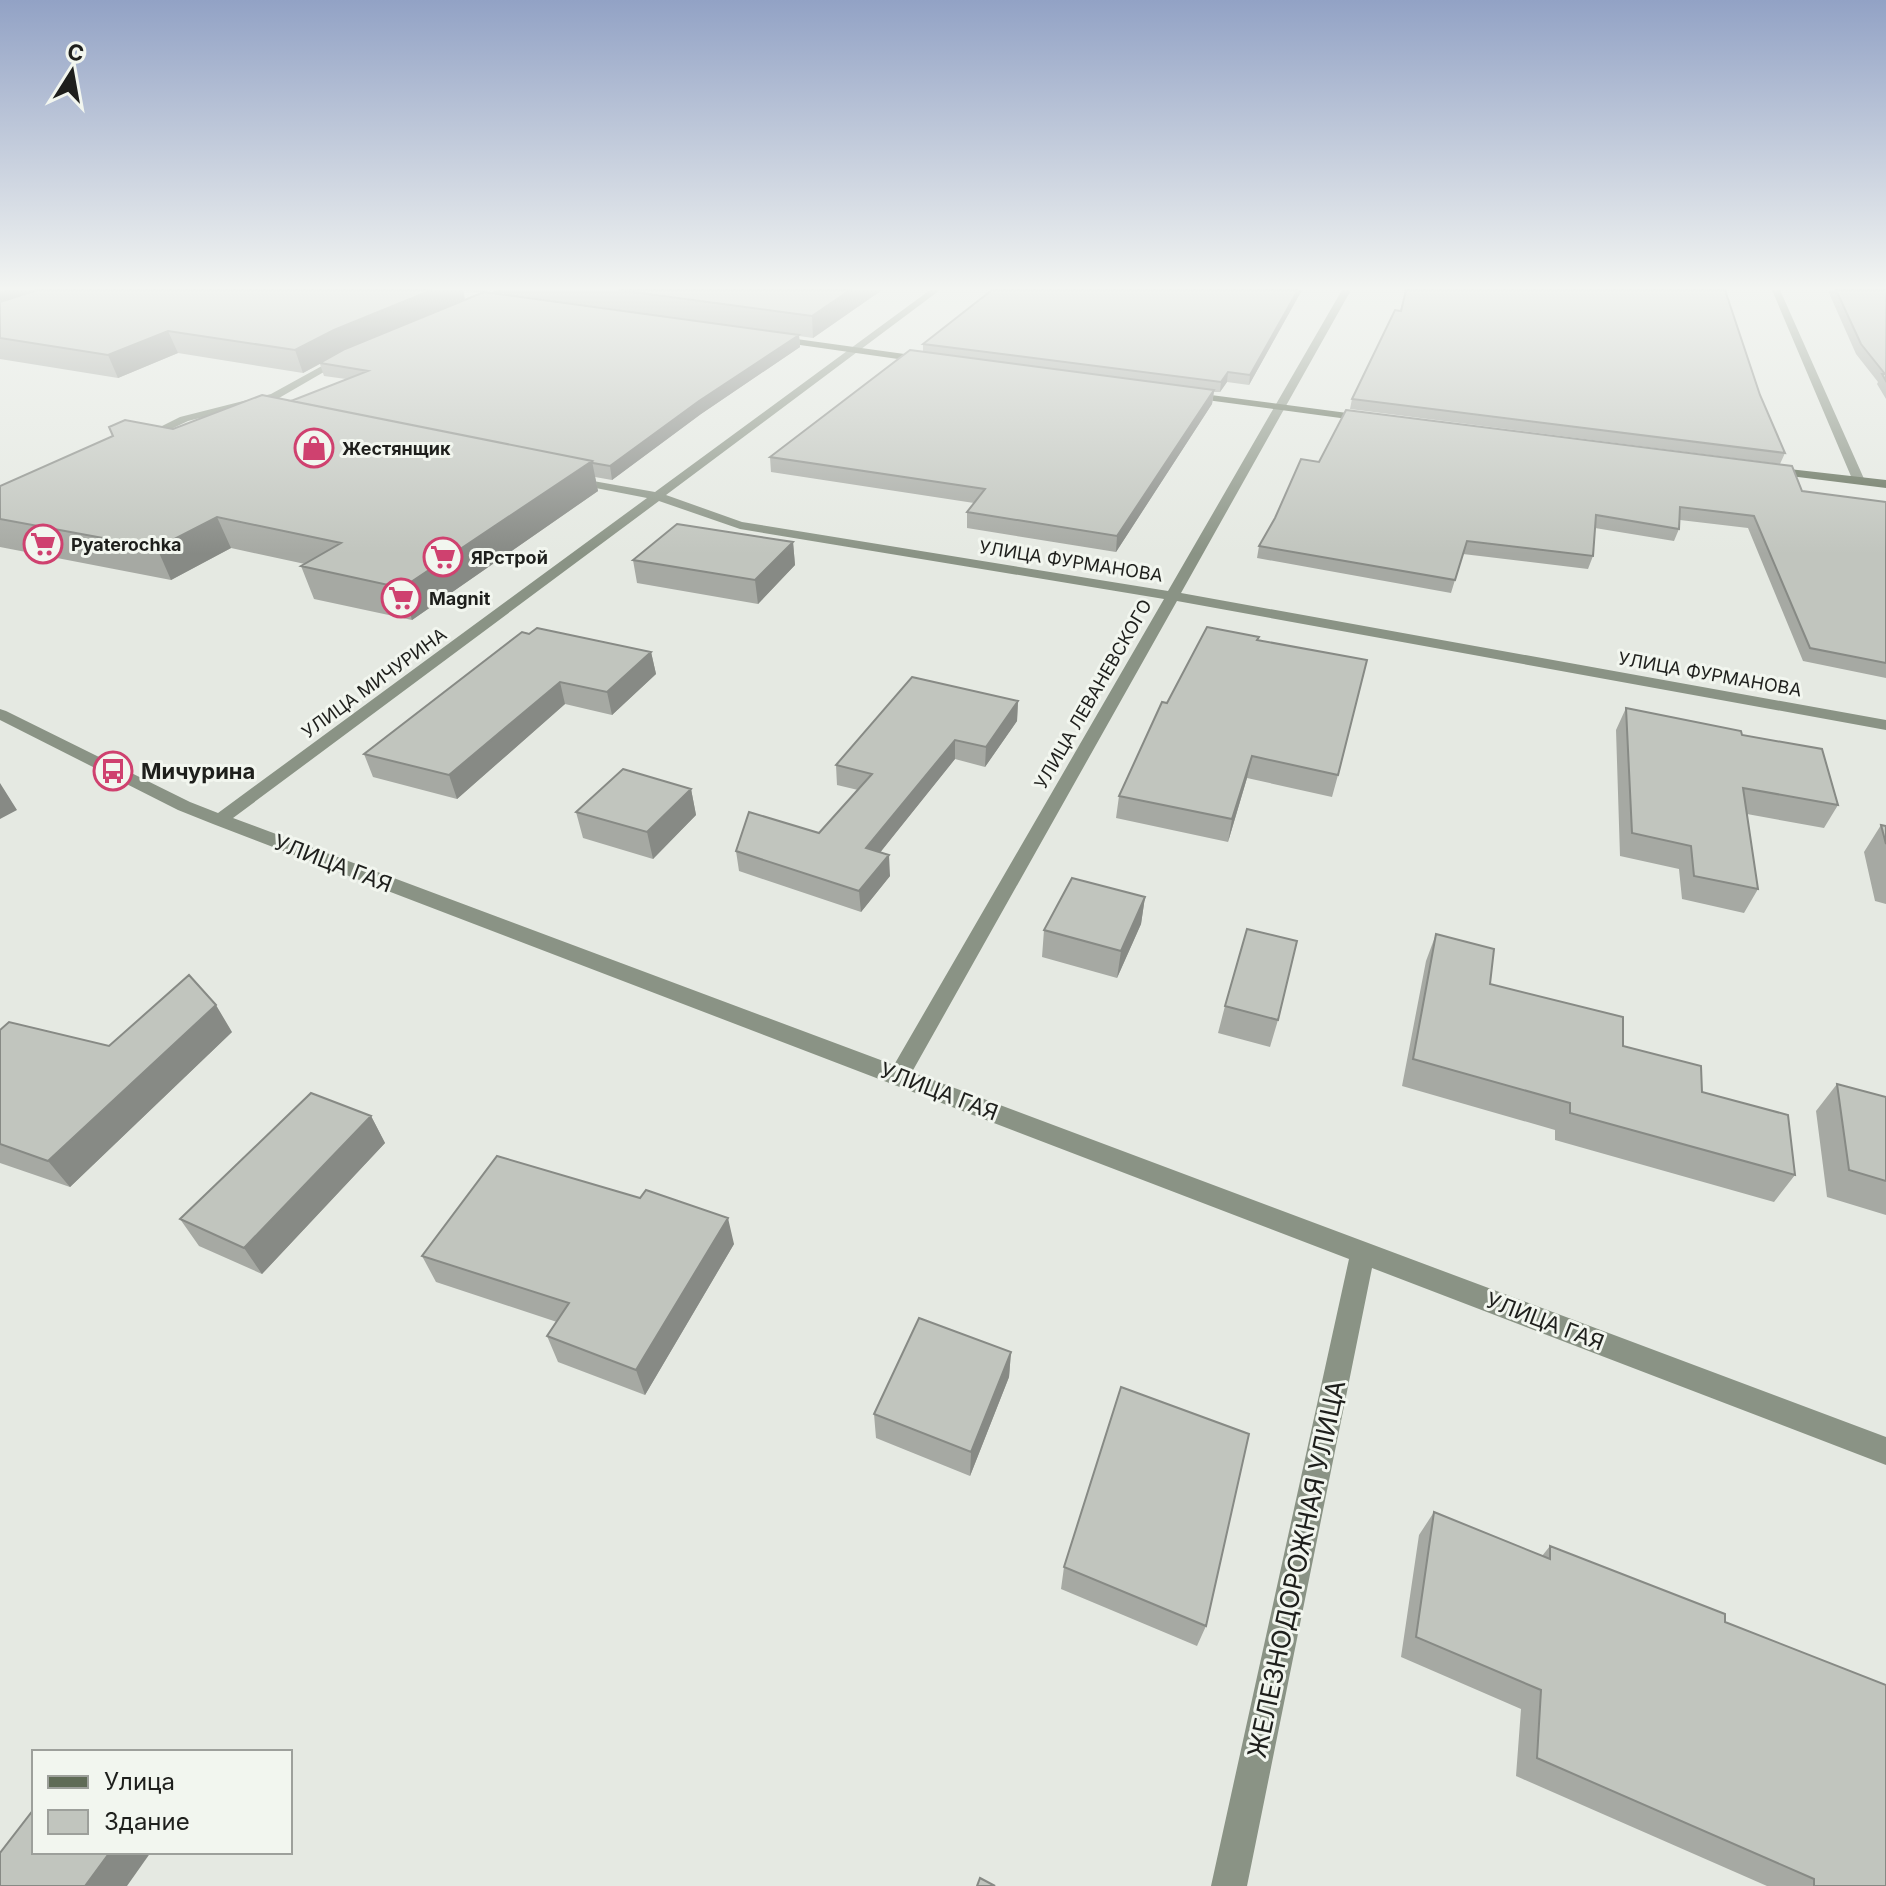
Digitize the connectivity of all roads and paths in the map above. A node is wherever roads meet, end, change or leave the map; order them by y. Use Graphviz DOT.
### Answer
graph roads {
  1 [pos="315,378"];
  2 [pos="817,378"];
  3 [pos="1297,378"];
  4 [pos="1814,378"];
  5 [pos="1173,393"];
  6 [pos="1280,407"];
  7 [pos="1390,421"];
  8 [pos="127,447"];
  9 [pos="1766,470"];
  10 [pos="551,475"];
  11 [pos="1859,481"];
  12 [pos="1886,484"];
  13 [pos="657,496"];
  14 [pos="1172,596"];
  15 [pos="0,714"];
  16 [pos="1886,725"];
  17 [pos="219,820"];
  18 [pos="899,1076"];
  19 [pos="1363,1252"];
  20 [pos="1886,1451"];
  21 [pos="1229,1886"];
  1 -- 8 [label="street"];
  2 -- 13 [label="street, УЛИЦА МИЧУРИНА"];
  3 -- 6 [label="street, УЛИЦА ЛЕВАНЕВСКОГО"];
  4 -- 11 [label="street"];
  5 -- 6 [label="main road"];
  6 -- 7 [label="main road"];
  6 -- 14 [label="street, УЛИЦА ЛЕВАНЕВСКОГО"];
  9 -- 11 [label="main road"];
  10 -- 13 [label="street, УЛИЦА ФУРМАНОВА"];
  11 -- 12 [label="main road"];
  13 -- 14 [label="street, УЛИЦА ФУРМАНОВА"];
  13 -- 17 [label="street, УЛИЦА МИЧУРИНА"];
  14 -- 16 [label="street, УЛИЦА ФУРМАНОВА"];
  14 -- 18 [label="street, УЛИЦА ЛЕВАНЕВСКОГО"];
  15 -- 17 [label="street, УЛИЦА ГАЯ"];
  17 -- 18 [label="street, УЛИЦА ГАЯ"];
  18 -- 19 [label="street, УЛИЦА ГАЯ"];
  19 -- 20 [label="street, УЛИЦА ГАЯ"];
  19 -- 21 [label="street, ЖЕЛЕЗНОДОРОЖНАЯ УЛИЦА"];
}
